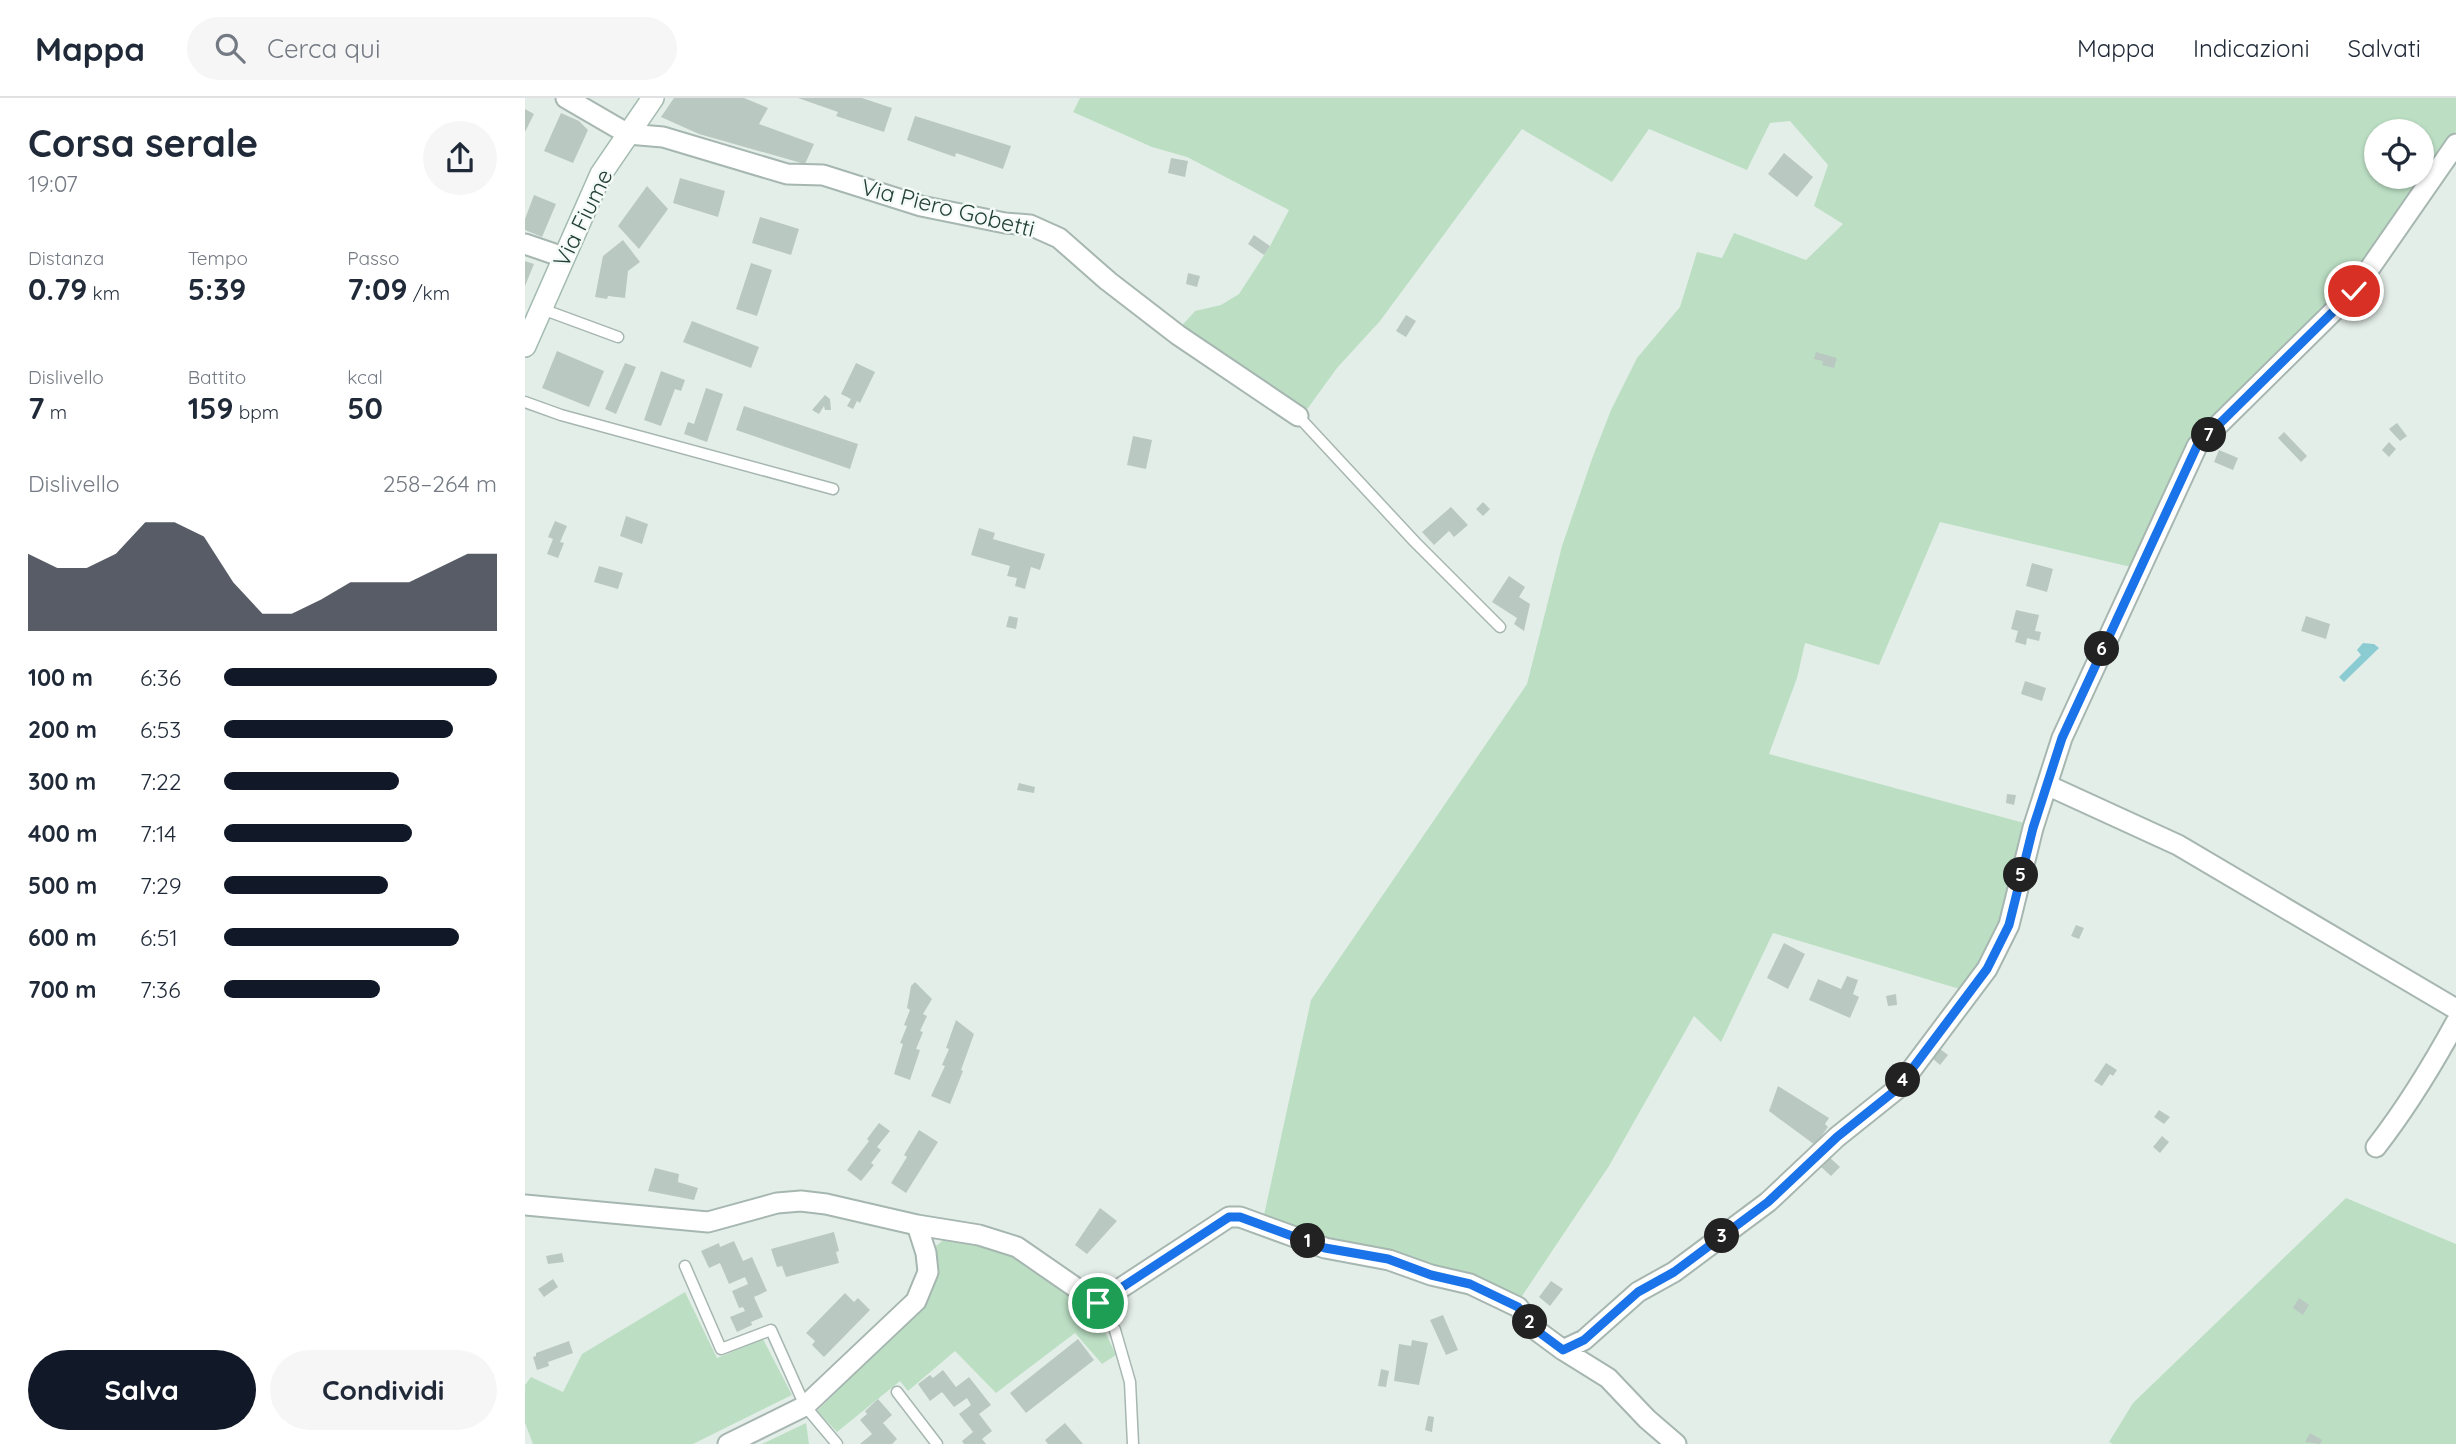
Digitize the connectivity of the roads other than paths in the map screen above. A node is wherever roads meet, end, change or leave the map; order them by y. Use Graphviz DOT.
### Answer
graph roads {
  1 [pos="566,98"];
  2 [pos="653,98"];
  3 [pos="593,105"];
  4 [pos="628,134"];
  5 [pos="2456,144"];
  6 [pos="525,244"];
  7 [pos="563,257"];
  8 [pos="541,309"];
  9 [pos="618,337"];
  10 [pos="526,340"];
  11 [pos="525,402"];
  12 [pos="1297,416"];
  13 [pos="832,489"];
  14 [pos="1500,627"];
  15 [pos="2047,785"];
  16 [pos="2456,1009"];
  17 [pos="2456,1022"];
  18 [pos="2376,1147"];
  19 [pos="525,1205"];
  20 [pos="917,1225"];
  21 [pos="685,1266"];
  22 [pos="1098,1303"];
  23 [pos="1563,1350"];
  24 [pos="897,1392"];
  25 [pos="805,1406"];
  26 [pos="728,1444"];
  27 [pos="837,1444"];
  28 [pos="937,1444"];
  29 [pos="1133,1444"];
  30 [pos="1676,1444"];
  1 -- 3 [label="street"];
  2 -- 4 [label="street, Via Fiume"];
  3 -- 4 [label="street"];
  4 -- 7 [label="street, Via Fiume"];
  4 -- 12 [label="street, Via Piero Gobetti"];
  5 -- 15 [label="street"];
  6 -- 7 [label="street"];
  7 -- 8 [label="street, Via Fiume"];
  8 -- 9 [label="lane"];
  8 -- 10 [label="street, Via Fiume"];
  11 -- 13 [label="lane"];
  12 -- 14 [label="lane"];
  15 -- 16 [label="street"];
  15 -- 23 [label="street"];
  17 -- 18 [label="street"];
  19 -- 20 [label="street"];
  20 -- 22 [label="street"];
  20 -- 25 [label="street"];
  21 -- 25 [label="lane"];
  22 -- 23 [label="street"];
  22 -- 29 [label="lane"];
  23 -- 30 [label="street"];
  24 -- 28 [label="lane"];
  25 -- 26 [label="street"];
  25 -- 27 [label="lane"];
}
